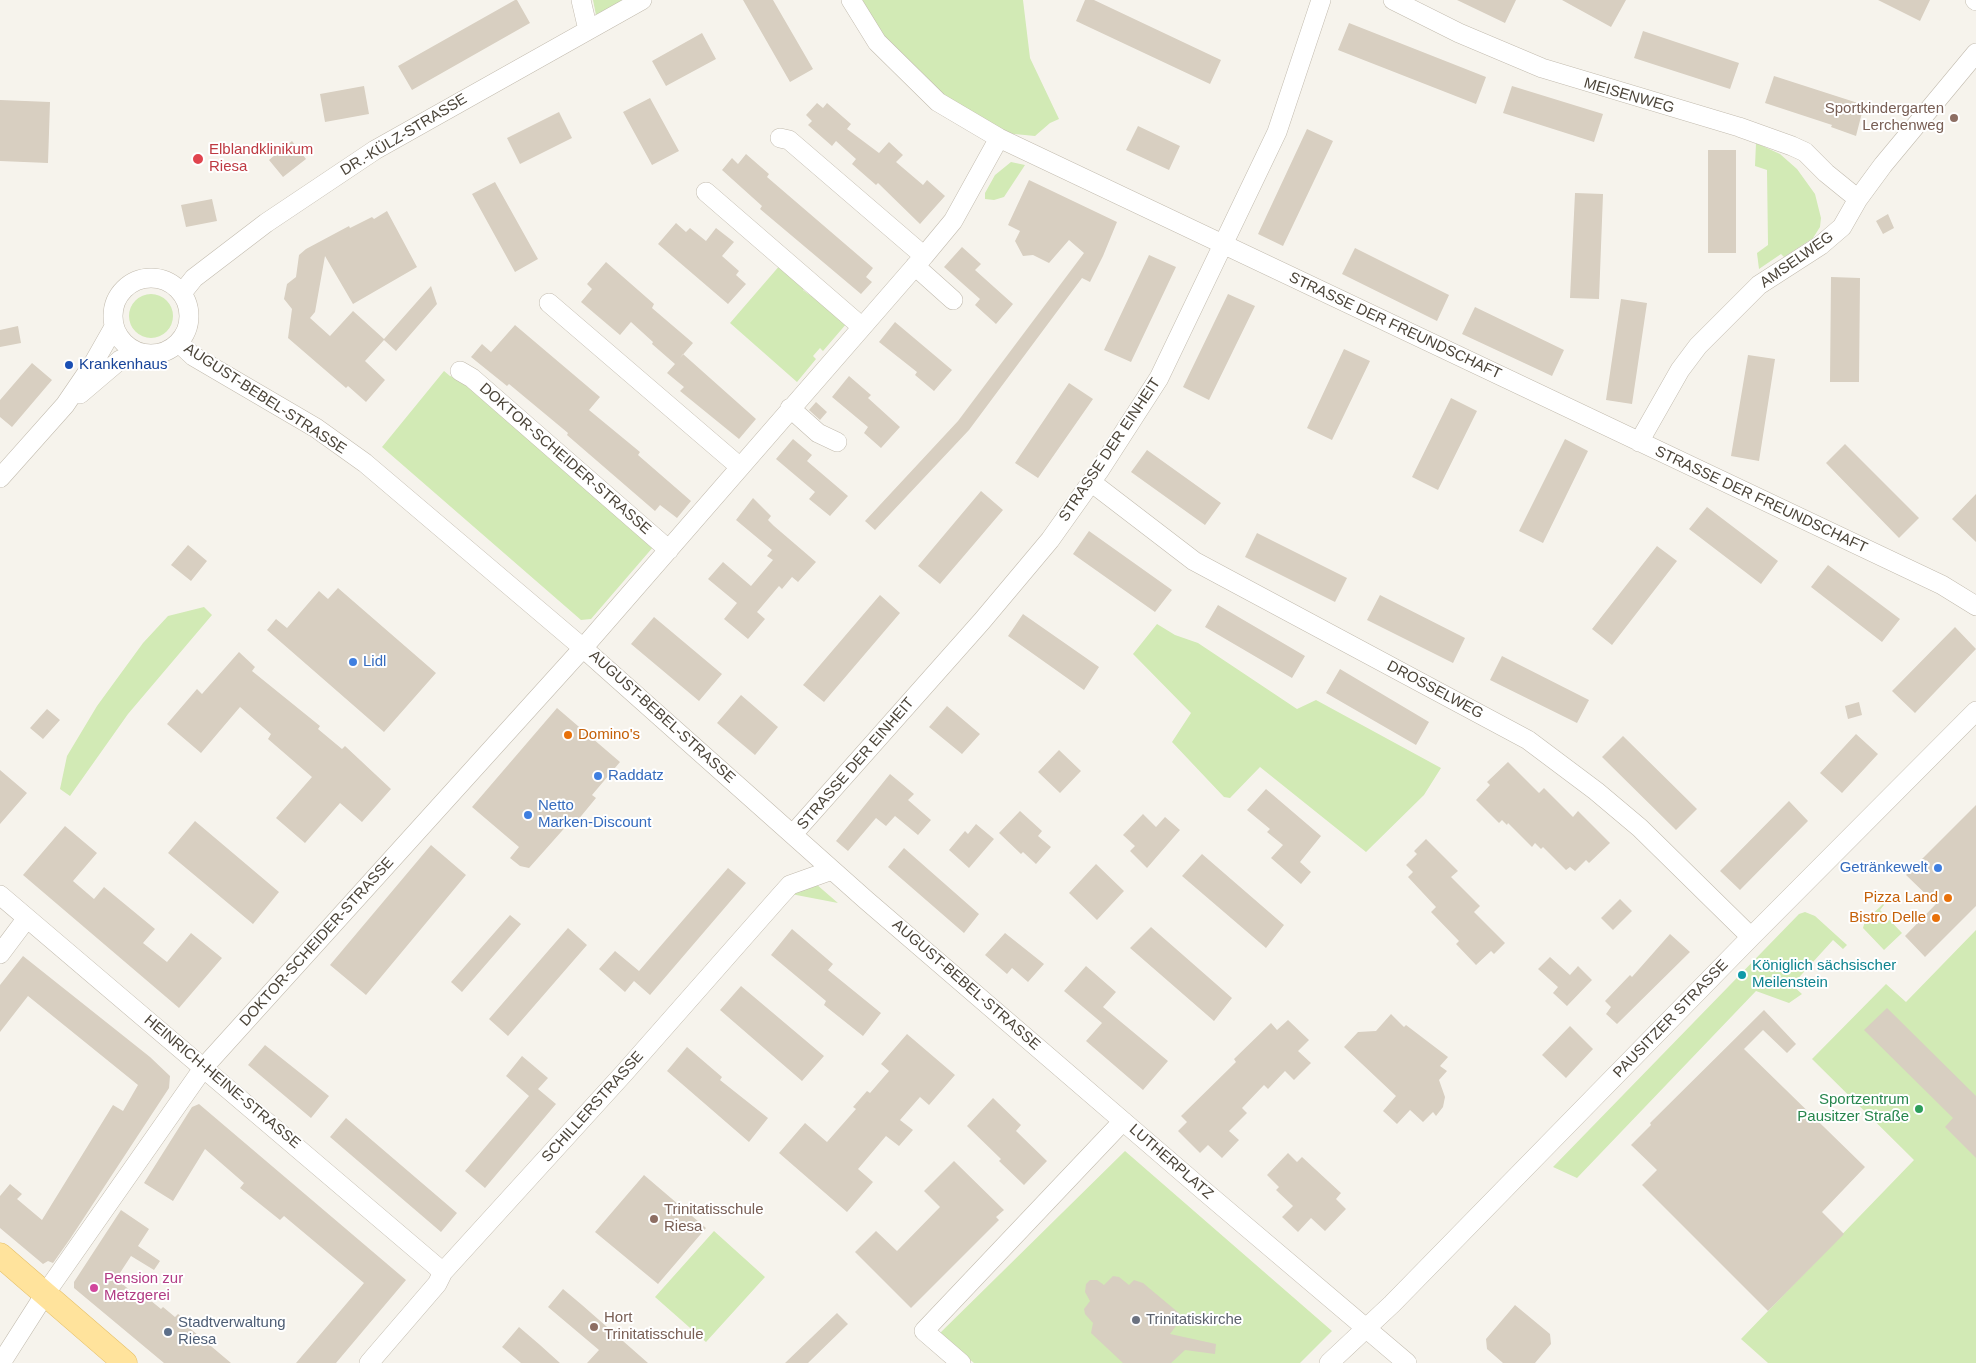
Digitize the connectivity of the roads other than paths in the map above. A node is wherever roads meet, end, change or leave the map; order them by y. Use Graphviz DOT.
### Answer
graph roads {
  1 [pos="580,0"];
  2 [pos="642,0"];
  3 [pos="851,0"];
  4 [pos="1321,0"];
  5 [pos="1393,0"];
  6 [pos="588,30"];
  7 [pos="1976,53"];
  8 [pos="780,138"];
  9 [pos="999,138"];
  10 [pos="706,192"];
  11 [pos="1858,199"];
  12 [pos="1224,244"];
  13 [pos="919,261"];
  14 [pos="182,293"];
  15 [pos="953,300"];
  16 [pos="549,303"];
  17 [pos="114,327"];
  18 [pos="862,327"];
  19 [pos="179,343"];
  20 [pos="136,352"];
  21 [pos="460,371"];
  22 [pos="65,406"];
  23 [pos="790,408"];
  24 [pos="837,442"];
  25 [pos="1639,442"];
  26 [pos="740,467"];
  27 [pos="0,478"];
  28 [pos="1091,482"];
  29 [pos="669,550"];
  30 [pos="1976,606"];
  31 [pos="583,648"];
  32 [pos="1976,711"];
  33 [pos="794,834"];
  34 [pos="832,870"];
  35 [pos="0,894"];
  36 [pos="27,918"];
  37 [pos="1751,937"];
  38 [pos="0,954"];
  39 [pos="204,1067"];
  40 [pos="1123,1121"];
  41 [pos="0,1255"];
  42 [pos="443,1272"];
  43 [pos="46,1294"];
  44 [pos="1368,1328"];
  45 [pos="1,1363"];
  46 [pos="124,1363"];
  47 [pos="369,1363"];
  48 [pos="961,1363"];
  49 [pos="1329,1363"];
  50 [pos="1407,1363"];
  1 -- 6 [label="street"];
  2 -- 6 [label="street, DR.-KÜLZ-STRASSE"];
  3 -- 9 [label="street, STRASSE DER FREUNDSCHAFT"];
  4 -- 12 [label="street, STRASSE DER EINHEIT"];
  5 -- 11 [label="street, MEISENWEG"];
  6 -- 14 [label="street, DR.-KÜLZ-STRASSE"];
  7 -- 11 [label="street, AMSELWEG"];
  8 -- 13 [label="street"];
  9 -- 12 [label="street, STRASSE DER FREUNDSCHAFT"];
  9 -- 13 [label="street, DOKTOR-SCHEIDER-STRASSE"];
  10 -- 18 [label="street"];
  11 -- 25 [label="street, AMSELWEG"];
  12 -- 25 [label="street, STRASSE DER FREUNDSCHAFT"];
  12 -- 28 [label="street, STRASSE DER EINHEIT"];
  13 -- 15 [label="street"];
  13 -- 18 [label="street, DOKTOR-SCHEIDER-STRASSE"];
  14 -- 17 [label="street"];
  14 -- 19 [label="street"];
  16 -- 26 [label="street"];
  17 -- 20 [label="street"];
  17 -- 22 [label="street"];
  18 -- 23 [label="street, DOKTOR-SCHEIDER-STRASSE"];
  19 -- 20 [label="street"];
  19 -- 31 [label="street, AUGUST-BEBEL-STRASSE"];
  20 -- 22 [label="street"];
  21 -- 29 [label="street, DOKTOR-SCHEIDER-STRASSE"];
  22 -- 27 [label="street"];
  23 -- 24 [label="street"];
  23 -- 26 [label="street, DOKTOR-SCHEIDER-STRASSE"];
  25 -- 30 [label="street, STRASSE DER FREUNDSCHAFT"];
  26 -- 29 [label="street, DOKTOR-SCHEIDER-STRASSE"];
  28 -- 33 [label="street, STRASSE DER EINHEIT"];
  28 -- 37 [label="street, DROSSELWEG"];
  29 -- 31 [label="street, DOKTOR-SCHEIDER-STRASSE"];
  31 -- 33 [label="street, AUGUST-BEBEL-STRASSE"];
  31 -- 39 [label="street, DOKTOR-SCHEIDER-STRASSE"];
  32 -- 37 [label="street, PAUSITZER STRASSE"];
  33 -- 34 [label="street, AUGUST-BEBEL-STRASSE"];
  34 -- 40 [label="street, AUGUST-BEBEL-STRASSE"];
  34 -- 42 [label="street, SCHILLERSTRASSE"];
  35 -- 36 [label="street, HEINRICH-HEINE-STRASSE"];
  36 -- 38 [label="street"];
  36 -- 39 [label="street, HEINRICH-HEINE-STRASSE"];
  37 -- 44 [label="street, PAUSITZER STRASSE"];
  39 -- 42 [label="street, HEINRICH-HEINE-STRASSE"];
  39 -- 43 [label="street, DOKTOR-SCHEIDER-STRASSE"];
  40 -- 44 [label="street, LUTHERPLATZ"];
  40 -- 48 [label="street, LUTHERPLATZ"];
  41 -- 43 [label="main road"];
  42 -- 47 [label="street, SCHILLERSTRASSE"];
  43 -- 45 [label="street, DOKTOR-SCHEIDER-STRASSE"];
  43 -- 46 [label="main road"];
  44 -- 49 [label="street"];
  44 -- 50 [label="street, LUTHERPLATZ"];
}
